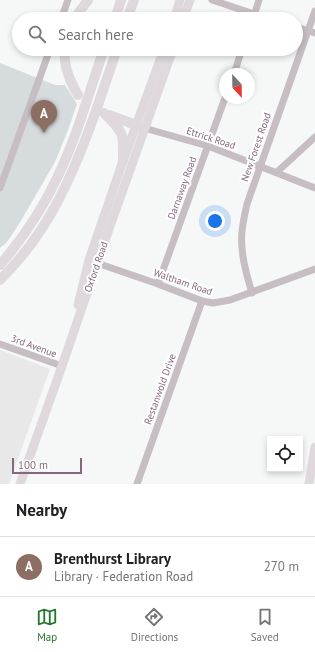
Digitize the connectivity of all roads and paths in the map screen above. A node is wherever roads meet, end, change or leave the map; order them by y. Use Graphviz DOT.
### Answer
graph roads {
  1 [pos="68,0"];
  2 [pos="88,0"];
  3 [pos="121,0"];
  4 [pos="134,0"];
  5 [pos="180,0"];
  6 [pos="190,0"];
  7 [pos="212,0"];
  8 [pos="259,0"];
  9 [pos="315,11"];
  10 [pos="64,12"];
  11 [pos="79,12"];
  12 [pos="117,12"];
  13 [pos="130,12"];
  14 [pos="176,12"];
  15 [pos="186,12"];
  16 [pos="241,12"];
  17 [pos="255,12"];
  18 [pos="312,32"];
  19 [pos="303,55"];
  20 [pos="47,56"];
  21 [pos="65,56"];
  22 [pos="101,56"];
  23 [pos="115,56"];
  24 [pos="162,56"];
  25 [pos="170,56"];
  26 [pos="240,56"];
  27 [pos="303,56"];
  28 [pos="236,68"];
  29 [pos="78,95"];
  30 [pos="223,104"];
  31 [pos="141,127"];
  32 [pos="315,137"];
  33 [pos="208,146"];
  34 [pos="123,161"];
  35 [pos="260,166"];
  36 [pos="277,172"];
  37 [pos="0,188"];
  38 [pos="315,188"];
  39 [pos="93,262"];
  40 [pos="0,265"];
  41 [pos="315,269"];
  42 [pos="0,280"];
  43 [pos="158,284"];
  44 [pos="252,293"];
  45 [pos="202,301"];
  46 [pos="0,344"];
  47 [pos="60,366"];
  48 [pos="315,447"];
  49 [pos="16,484"];
  50 [pos="20,484"];
  51 [pos="137,484"];
  52 [pos="309,484"];
  1 -- 10 [label="street"];
  2 -- 11 [label="highway"];
  3 -- 12 [label="highway"];
  4 -- 13 [label="highway"];
  5 -- 14 [label="main road"];
  6 -- 15 [label="main road"];
  7 -- 16 [label="street"];
  8 -- 17 [label="street"];
  9 -- 18 [label="street, New Forest Road"];
  18 -- 19 [label="street, New Forest Road"];
  20 -- 37 [label="street"];
  21 -- 29 [label="highway"];
  22 -- 40 [label="highway"];
  23 -- 42 [label="highway"];
  24 -- 31 [label="main road, Oxford Road"];
  25 -- 31 [label="main road, Oxford Road"];
  26 -- 28 [label="street"];
  27 -- 35 [label="street, New Forest Road"];
  30 -- 33 [label="street, Darnaway Road"];
  31 -- 33 [label="street, Ettrick Road"];
  31 -- 34 [label="main road, Oxford Road"];
  31 -- 34 [label="highway"];
  31 -- 39 [label="main road, Oxford Road"];
  32 -- 36 [label="street"];
  33 -- 35 [label="street, Ettrick Road"];
  33 -- 43 [label="street, Darnaway Road"];
  34 -- 39 [label="main road, Oxford Road"];
  35 -- 36 [label="street, Ettrick Road"];
  35 -- 44 [label="street, New Forest Road"];
  36 -- 38 [label="street, Ettrick Road"];
  39 -- 43 [label="street, Waltham Road"];
  39 -- 47 [label="main road, Oxford Road"];
  41 -- 44 [label="street, Waltham Road"];
  43 -- 45 [label="street, Waltham Road"];
  44 -- 45 [label="street, Waltham Road"];
  45 -- 51 [label="street, Restanwold Drive"];
  46 -- 47 [label="street, 3rd Avenue"];
  47 -- 49 [label="main road, Oxford Road"];
  47 -- 50 [label="main road, Oxford Road"];
  48 -- 52 [label="main road"];
}
